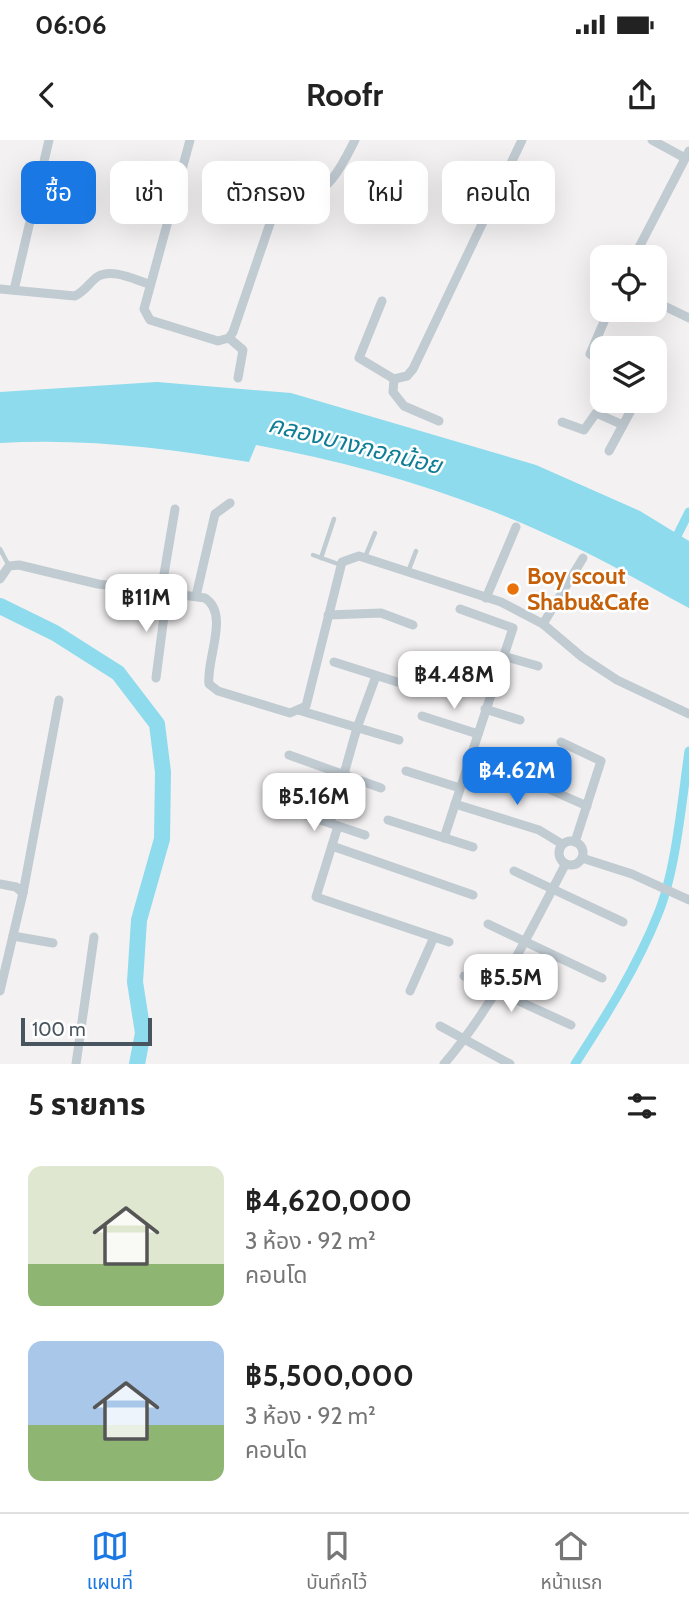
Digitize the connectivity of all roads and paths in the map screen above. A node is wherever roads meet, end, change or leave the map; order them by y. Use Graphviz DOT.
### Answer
graph roads {
  1 [pos="49,140"];
  2 [pos="190,140"];
  3 [pos="355,140"];
  4 [pos="522,140"];
  5 [pos="652,140"];
  6 [pos="687,155"];
  7 [pos="640,245"];
  8 [pos="149,284"];
  9 [pos="0,289"];
  10 [pos="14,290"];
  11 [pos="382,301"];
  12 [pos="667,307"];
  13 [pos="689,318"];
  14 [pos="229,338"];
  15 [pos="237,378"];
  16 [pos="394,379"];
  17 [pos="630,413"];
  18 [pos="439,421"];
  19 [pos="562,422"];
  20 [pos="623,425"];
  21 [pos="609,451"];
  22 [pos="230,503"];
  23 [pos="175,509"];
  24 [pos="334,519"];
  25 [pos="516,527"];
  26 [pos="375,533"];
  27 [pos="0,549"];
  28 [pos="416,551"];
  29 [pos="313,555"];
  30 [pos="321,558"];
  31 [pos="365,558"];
  32 [pos="583,558"];
  33 [pos="341,565"];
  34 [pos="9,566"];
  35 [pos="408,572"];
  36 [pos="0,579"];
  37 [pos="123,587"];
  38 [pos="164,593"];
  39 [pos="196,597"];
  40 [pos="486,598"];
  41 [pos="460,609"];
  42 [pos="120,610"];
  43 [pos="328,615"];
  44 [pos="543,624"];
  45 [pos="413,625"];
  46 [pos="503,656"];
  47 [pos="334,662"];
  48 [pos="442,662"];
  49 [pos="538,666"];
  50 [pos="376,676"];
  51 [pos="156,678"];
  52 [pos="495,680"];
  53 [pos="413,687"];
  54 [pos="59,700"];
  55 [pos="485,709"];
  56 [pos="298,710"];
  57 [pos="689,713"];
  58 [pos="422,716"];
  59 [pos="520,720"];
  60 [pos="356,728"];
  61 [pos="478,734"];
  62 [pos="399,740"];
  63 [pos="561,742"];
  64 [pos="289,755"];
  65 [pos="468,762"];
  66 [pos="406,771"];
  67 [pos="342,774"];
  68 [pos="506,774"];
  69 [pos="544,787"];
  70 [pos="381,788"];
  71 [pos="460,788"];
  72 [pos="273,804"];
  73 [pos="455,804"];
  74 [pos="587,806"];
  75 [pos="388,820"];
  76 [pos="334,824"];
  77 [pos="365,835"];
  78 [pos="444,838"];
  79 [pos="575,842"];
  80 [pos="562,844"];
  81 [pos="332,846"];
  82 [pos="473,847"];
  83 [pos="582,858"];
  84 [pos="565,865"];
  85 [pos="514,871"];
  86 [pos="0,884"];
  87 [pos="552,891"];
  88 [pos="22,895"];
  89 [pos="473,895"];
  90 [pos="686,898"];
  91 [pos="623,922"];
  92 [pos="488,924"];
  93 [pos="13,936"];
  94 [pos="94,937"];
  95 [pos="434,937"];
  96 [pos="449,942"];
  97 [pos="52,943"];
  98 [pos="526,943"];
  99 [pos="464,976"];
  100 [pos="602,978"];
  101 [pos="0,991"];
  102 [pos="410,991"];
  103 [pos="497,991"];
  104 [pos="571,1025"];
  105 [pos="440,1026"];
  106 [pos="466,1038"];
  107 [pos="76,1064"];
  108 [pos="444,1064"];
  109 [pos="510,1064"];
  1 -- 10 [label="street"];
  2 -- 8 [label="street"];
  3 -- 14 [label="street"];
  4 -- 16 [label="street"];
  5 -- 6 [label="street"];
  6 -- 7 [label="street"];
  8 -- 10 [label="street"];
  8 -- 14 [label="street"];
  9 -- 10 [label="street"];
  11 -- 16 [label="street"];
  12 -- 13 [label="street"];
  14 -- 15 [label="street"];
  16 -- 18 [label="street"];
  17 -- 20 [label="street"];
  19 -- 20 [label="street"];
  20 -- 21 [label="street"];
  22 -- 39 [label="street"];
  23 -- 38 [label="street"];
  24 -- 30 [label="lane"];
  25 -- 40 [label="street"];
  26 -- 31 [label="lane"];
  27 -- 34 [label="lane"];
  28 -- 35 [label="lane"];
  29 -- 30 [label="lane"];
  30 -- 33 [label="lane"];
  31 -- 33 [label="street"];
  31 -- 35 [label="street"];
  32 -- 44 [label="street"];
  33 -- 43 [label="street"];
  34 -- 36 [label="street"];
  34 -- 37 [label="street"];
  35 -- 40 [label="street"];
  37 -- 38 [label="street"];
  37 -- 42 [label="lane"];
  38 -- 39 [label="street"];
  38 -- 51 [label="street"];
  39 -- 56 [label="street"];
  40 -- 44 [label="street"];
  41 -- 46 [label="street"];
  43 -- 45 [label="street"];
  43 -- 56 [label="street"];
  44 -- 57 [label="street"];
  46 -- 49 [label="street"];
  46 -- 52 [label="street"];
  47 -- 50 [label="street"];
  48 -- 52 [label="street"];
  50 -- 53 [label="street"];
  50 -- 60 [label="street"];
  52 -- 55 [label="street"];
  54 -- 88 [label="street"];
  55 -- 59 [label="street"];
  55 -- 61 [label="street"];
  56 -- 60 [label="street"];
  58 -- 61 [label="street"];
  60 -- 62 [label="street"];
  60 -- 67 [label="street"];
  61 -- 65 [label="street"];
  63 -- 74 [label="street"];
  64 -- 67 [label="street"];
  65 -- 68 [label="street"];
  65 -- 71 [label="street"];
  66 -- 71 [label="street"];
  67 -- 70 [label="street"];
  67 -- 76 [label="street"];
  69 -- 74 [label="street"];
  71 -- 73 [label="street"];
  72 -- 76 [label="street"];
  73 -- 78 [label="street"];
  73 -- 80 [label="street"];
  74 -- 79 [label="street"];
  75 -- 78 [label="street"];
  76 -- 77 [label="street"];
  76 -- 81 [label="street"];
  78 -- 82 [label="street"];
  79 -- 80 [label="street"];
  79 -- 83 [label="street"];
  80 -- 84 [label="street"];
  81 -- 89 [label="street"];
  81 -- 95 [label="street"];
  83 -- 84 [label="street"];
  83 -- 90 [label="street"];
  84 -- 87 [label="street"];
  85 -- 87 [label="street"];
  86 -- 88 [label="street"];
  87 -- 91 [label="street"];
  87 -- 98 [label="street"];
  88 -- 93 [label="street"];
  92 -- 98 [label="street"];
  93 -- 97 [label="street"];
  93 -- 101 [label="street"];
  94 -- 107 [label="street"];
  95 -- 96 [label="street"];
  95 -- 102 [label="street"];
  98 -- 100 [label="street"];
  98 -- 103 [label="street"];
  99 -- 103 [label="street"];
  103 -- 104 [label="street"];
  103 -- 106 [label="street"];
  105 -- 106 [label="street"];
  106 -- 108 [label="street"];
  106 -- 109 [label="street"];
}
